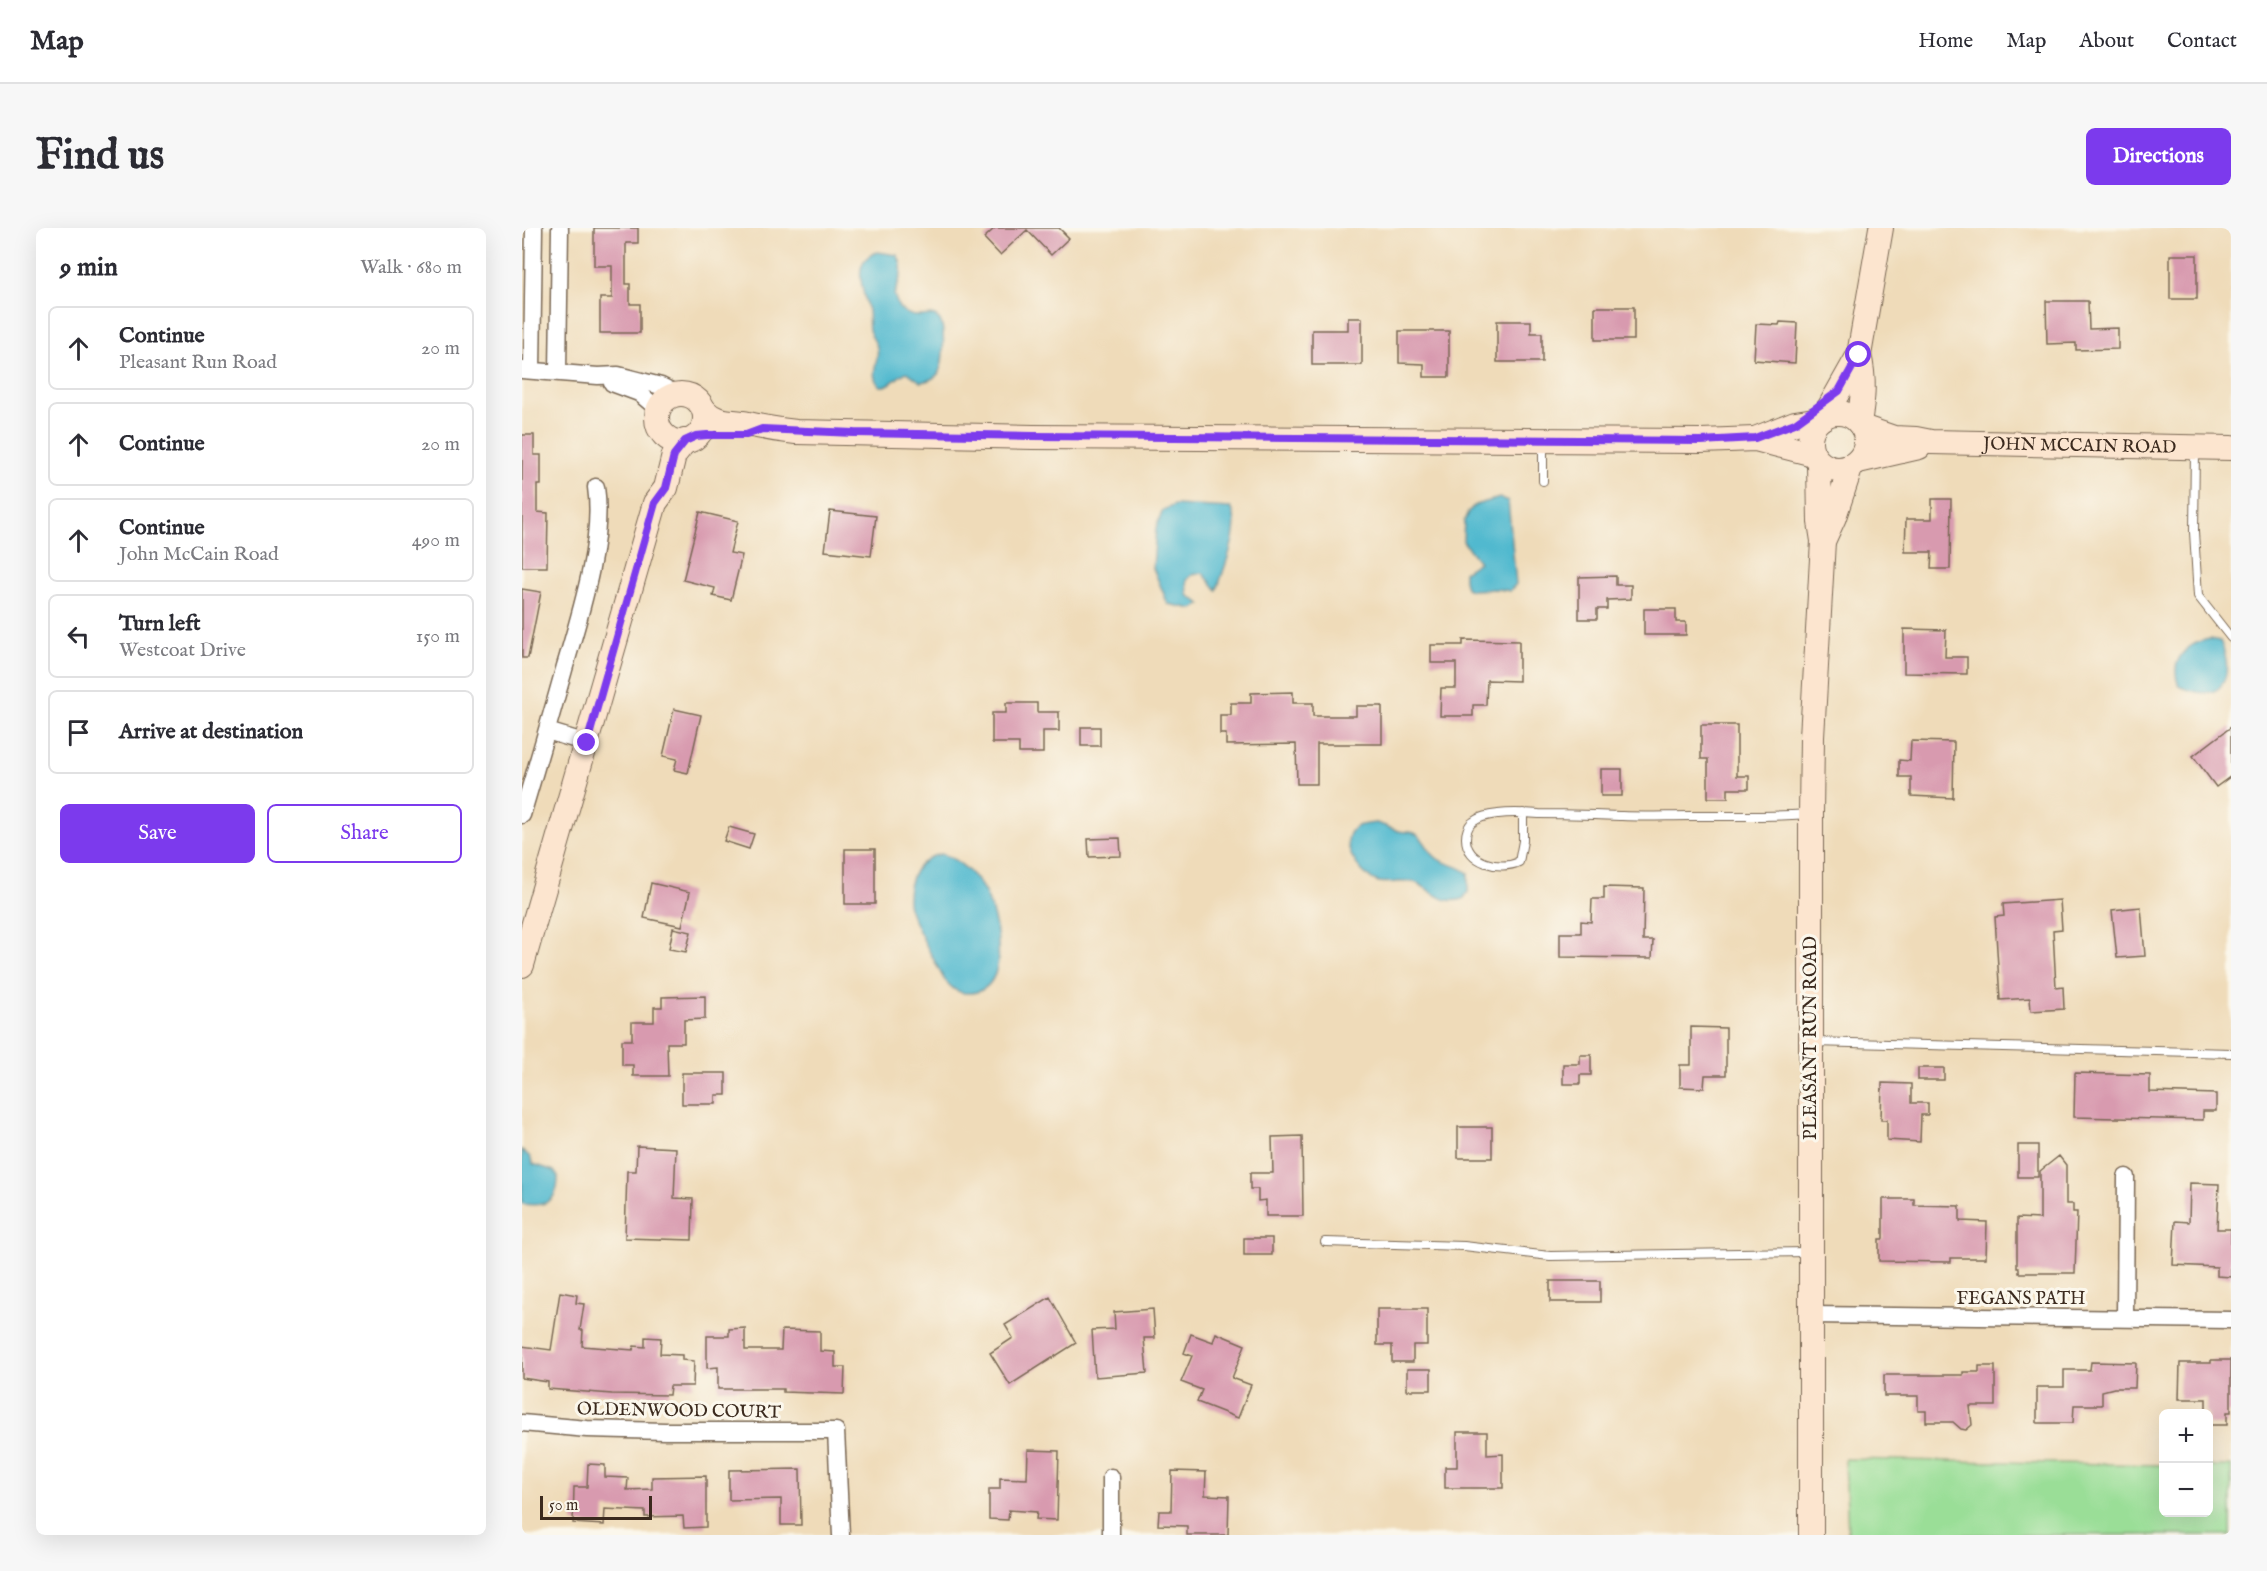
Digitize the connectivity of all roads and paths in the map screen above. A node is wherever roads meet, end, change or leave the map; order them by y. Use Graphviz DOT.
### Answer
graph roads {
  1 [pos="534,228"];
  2 [pos="560,228"];
  3 [pos="1881,228"];
  4 [pos="1859,355"];
  5 [pos="527,370"];
  6 [pos="558,372"];
  7 [pos="598,376"];
  8 [pos="1839,391"];
  9 [pos="677,394"];
  10 [pos="704,410"];
  11 [pos="1823,418"];
  12 [pos="660,420"];
  13 [pos="1795,423"];
  14 [pos="1860,425"];
  15 [pos="762,429"];
  16 [pos="1755,438"];
  17 [pos="690,439"];
  18 [pos="1543,440"];
  19 [pos="1931,442"];
  20 [pos="2195,447"];
  21 [pos="2231,447"];
  22 [pos="1816,458"];
  23 [pos="1863,461"];
  24 [pos="1543,482"];
  25 [pos="596,488"];
  26 [pos="655,503"];
  27 [pos="1823,541"];
  28 [pos="2231,638"];
  29 [pos="547,731"];
  30 [pos="587,743"];
  31 [pos="1523,813"];
  32 [pos="1811,814"];
  33 [pos="522,815"];
  34 [pos="522,965"];
  35 [pos="1809,1042"];
  36 [pos="2231,1053"];
  37 [pos="2126,1177"];
  38 [pos="1325,1242"];
  39 [pos="1811,1252"];
  40 [pos="1811,1315"];
  41 [pos="2125,1318"];
  42 [pos="2231,1320"];
  43 [pos="522,1423"];
  44 [pos="1111,1477"];
  45 [pos="841,1535"];
  46 [pos="1111,1535"];
  47 [pos="1811,1535"];
  1 -- 5 [label="street"];
  2 -- 6 [label="street"];
  3 -- 4 [label="main road"];
  4 -- 8 [label="main road"];
  4 -- 14 [label="main road"];
  5 -- 6 [label="street"];
  6 -- 7 [label="street"];
  7 -- 9 [label="street"];
  7 -- 12 [label="street"];
  8 -- 11 [label="main road"];
  8 -- 13 [label="main road"];
  9 -- 10 [label="main road"];
  9 -- 12 [label="main road"];
  10 -- 15 [label="main road"];
  10 -- 17 [label="main road"];
  11 -- 13 [label="main road"];
  11 -- 14 [label="main road"];
  11 -- 22 [label="main road"];
  12 -- 17 [label="main road"];
  12 -- 26 [label="main road"];
  13 -- 16 [label="main road"];
  14 -- 19 [label="main road, JOHN MCCAIN ROAD"];
  14 -- 23 [label="main road"];
  15 -- 17 [label="main road"];
  15 -- 18 [label="main road"];
  16 -- 18 [label="main road"];
  16 -- 22 [label="main road"];
  17 -- 26 [label="main road"];
  18 -- 24 [label="lane"];
  19 -- 20 [label="main road, JOHN MCCAIN ROAD"];
  19 -- 23 [label="main road, JOHN MCCAIN ROAD"];
  20 -- 21 [label="main road, JOHN MCCAIN ROAD"];
  20 -- 28 [label="lane"];
  22 -- 23 [label="main road"];
  22 -- 27 [label="main road, PLEASANT RUN ROAD"];
  23 -- 27 [label="main road, PLEASANT RUN ROAD"];
  25 -- 29 [label="street"];
  26 -- 30 [label="main road"];
  27 -- 32 [label="main road, PLEASANT RUN ROAD"];
  29 -- 30 [label="street"];
  29 -- 33 [label="street"];
  30 -- 34 [label="main road"];
  31 -- 31 [label="lane"];
  31 -- 32 [label="lane"];
  32 -- 35 [label="main road, PLEASANT RUN ROAD"];
  35 -- 36 [label="lane"];
  35 -- 39 [label="main road, PLEASANT RUN ROAD"];
  37 -- 41 [label="street"];
  38 -- 39 [label="lane"];
  39 -- 40 [label="main road, PLEASANT RUN ROAD"];
  40 -- 41 [label="street, FEGANS PATH"];
  40 -- 47 [label="main road, PLEASANT RUN ROAD"];
  41 -- 42 [label="street, FEGANS PATH"];
  43 -- 45 [label="street, OLDENWOOD COURT"];
  44 -- 46 [label="street"];
}
